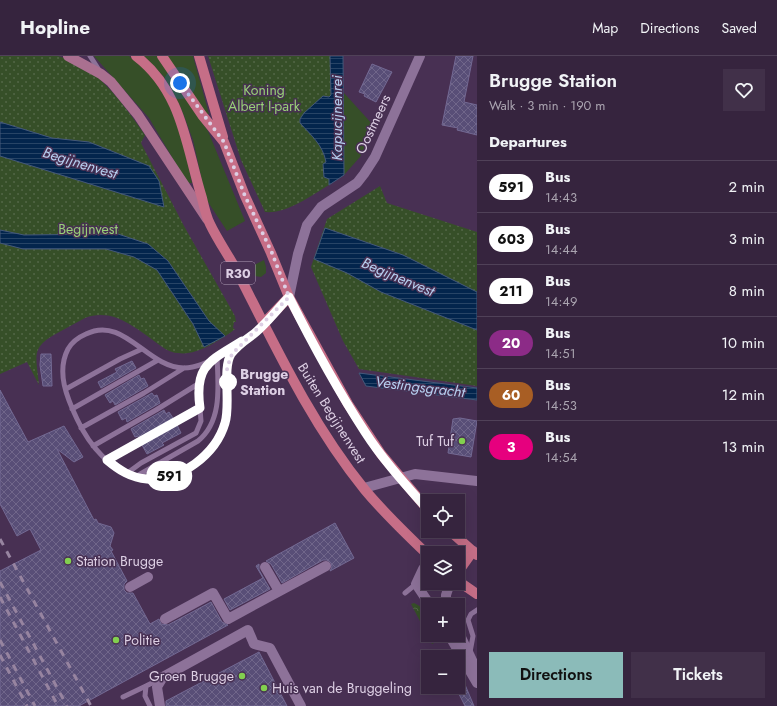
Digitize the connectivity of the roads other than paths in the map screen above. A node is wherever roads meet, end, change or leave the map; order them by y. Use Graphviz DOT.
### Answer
graph roads {
  1 [pos="68,56"];
  2 [pos="90,56"];
  3 [pos="136,56"];
  4 [pos="162,56"];
  5 [pos="199,56"];
  6 [pos="420,56"];
  7 [pos="101,74"];
  8 [pos="224,142"];
  9 [pos="210,223"];
  10 [pos="289,297"];
  11 [pos="264,323"];
  12 [pos="246,339"];
  13 [pos="142,350"];
  14 [pos="217,356"];
  15 [pos="158,360"];
  16 [pos="206,364"];
  17 [pos="184,368"];
  18 [pos="198,384"];
  19 [pos="66,389"];
  20 [pos="200,408"];
  21 [pos="72,409"];
  22 [pos="81,428"];
  23 [pos="93,446"];
  24 [pos="107,460"];
  25 [pos="126,474"];
  26 [pos="135,477"];
  27 [pos="399,477"];
  28 [pos="477,481"];
  29 [pos="364,488"];
  30 [pos="421,502"];
  31 [pos="458,538"];
  32 [pos="421,548"];
  33 [pos="475,553"];
  34 [pos="465,555"];
  35 [pos="465,564"];
  36 [pos="326,566"];
  37 [pos="265,567"];
  38 [pos="421,574"];
  39 [pos="148,577"];
  40 [pos="416,584"];
  41 [pos="130,586"];
  42 [pos="465,586"];
  43 [pos="278,591"];
  44 [pos="405,592"];
  45 [pos="477,594"];
  46 [pos="425,598"];
  47 [pos="477,610"];
  48 [pos="165,618"];
  49 [pos="453,642"];
  50 [pos="464,642"];
  51 [pos="470,653"];
  52 [pos="477,671"];
  53 [pos="163,677"];
  54 [pos="477,683"];
  55 [pos="146,686"];
  56 [pos="123,697"];
  57 [pos="150,706"];
  58 [pos="160,706"];
  59 [pos="300,706"];
  1 -- 7 [label="main road"];
  2 -- 7 [label="lane"];
  3 -- 9 [label="main road, Buiten Begijnenvest / R30"];
  4 -- 8 [label="main road, Buiten Begijnenvest / R30"];
  5 -- 8 [label="main road, R30"];
  6 -- 10 [label="street, Oostmeers"];
  7 -- 9 [label="main road, R30"];
  8 -- 10 [label="main road, Buiten Begijnenvest / R30"];
  9 -- 11 [label="main road, Buiten Begijnenvest / R30"];
  10 -- 11 [label="main road"];
  10 -- 27 [label="main road, Buiten Begijnenvest / R30"];
  11 -- 12 [label="lane"];
  11 -- 29 [label="main road, Buiten Begijnenvest / R30"];
  12 -- 14 [label="lane"];
  12 -- 26 [label="lane"];
  13 -- 15 [label="lane"];
  13 -- 19 [label="lane"];
  13 -- 19 [label="lane"];
  14 -- 16 [label="lane"];
  14 -- 26 [label="lane"];
  15 -- 17 [label="lane"];
  15 -- 21 [label="lane"];
  16 -- 17 [label="lane"];
  16 -- 18 [label="lane"];
  17 -- 22 [label="lane"];
  18 -- 20 [label="lane"];
  18 -- 23 [label="lane"];
  19 -- 21 [label="lane"];
  20 -- 24 [label="lane"];
  20 -- 25 [label="lane"];
  21 -- 22 [label="lane"];
  22 -- 23 [label="lane"];
  23 -- 24 [label="lane"];
  24 -- 25 [label="lane"];
  25 -- 26 [label="lane"];
  27 -- 28 [label="street"];
  27 -- 29 [label="street"];
  27 -- 30 [label="main road, Buiten Begijnenvest / R30"];
  29 -- 32 [label="main road, Buiten Begijnenvest / R30"];
  31 -- 33 [label="main road"];
  33 -- 34 [label="street"];
  33 -- 35 [label="main road"];
  36 -- 43 [label="street"];
  37 -- 43 [label="street"];
  38 -- 40 [label="street"];
  39 -- 41 [label="street"];
  40 -- 44 [label="lane"];
  40 -- 46 [label="street"];
  42 -- 45 [label="main road"];
  43 -- 48 [label="street"];
  47 -- 51 [label="lane"];
  49 -- 54 [label="street"];
  50 -- 51 [label="street"];
  51 -- 52 [label="street"];
  53 -- 55 [label="lane"];
  53 -- 58 [label="street"];
  53 -- 59 [label="street"];
  55 -- 56 [label="lane"];
  55 -- 57 [label="lane"];
}
